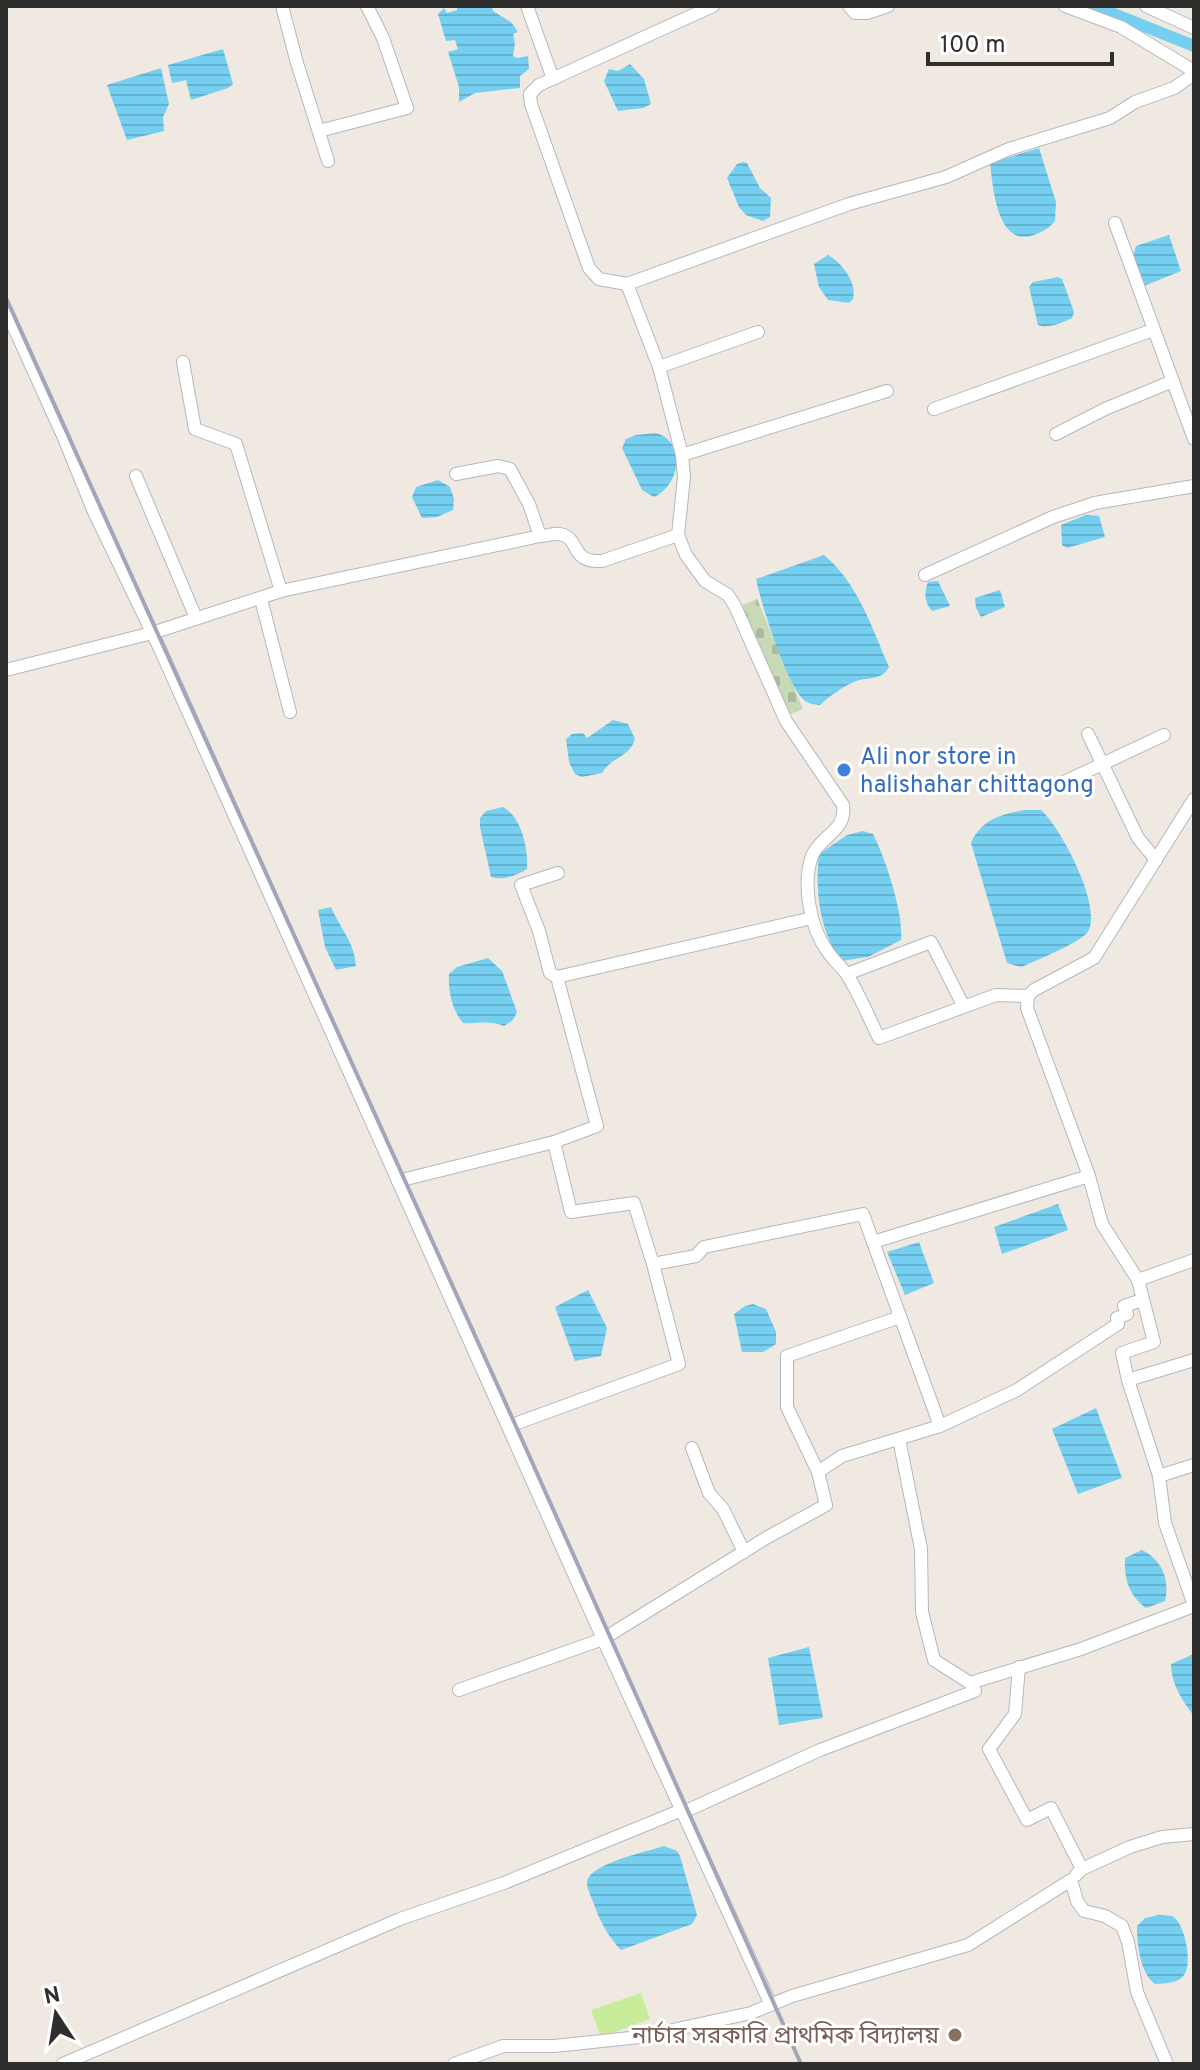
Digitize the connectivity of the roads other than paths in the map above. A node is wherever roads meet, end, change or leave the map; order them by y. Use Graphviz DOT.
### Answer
graph roads {
  1 [pos="282,6"];
  2 [pos="367,6"];
  3 [pos="527,6"];
  4 [pos="713,6"];
  5 [pos="849,6"];
  6 [pos="888,6"];
  7 [pos="1065,6"];
  8 [pos="1146,6"];
  9 [pos="1162,9"];
  10 [pos="1189,26"];
  11 [pos="1194,73"];
  12 [pos="553,79"];
  13 [pos="319,131"];
  14 [pos="328,161"];
  15 [pos="1115,223"];
  16 [pos="627,284"];
  17 [pos="6,310"];
  18 [pos="1153,330"];
  19 [pos="758,332"];
  20 [pos="183,362"];
  21 [pos="659,367"];
  22 [pos="1173,381"];
  23 [pos="887,391"];
  24 [pos="934,409"];
  25 [pos="1056,434"];
  26 [pos="1194,439"];
  27 [pos="682,455"];
  28 [pos="456,474"];
  29 [pos="136,476"];
  30 [pos="1194,486"];
  31 [pos="678,535"];
  32 [pos="540,536"];
  33 [pos="925,575"];
  34 [pos="281,591"];
  35 [pos="261,599"];
  36 [pos="196,618"];
  37 [pos="152,633"];
  38 [pos="6,670"];
  39 [pos="290,712"];
  40 [pos="1088,734"];
  41 [pos="1164,735"];
  42 [pos="1103,766"];
  43 [pos="1064,782"];
  44 [pos="1194,799"];
  45 [pos="1156,860"];
  46 [pos="558,873"];
  47 [pos="812,918"];
  48 [pos="847,974"];
  49 [pos="557,977"];
  50 [pos="1028,996"];
  51 [pos="963,1005"];
  52 [pos="554,1142"];
  53 [pos="1089,1176"];
  54 [pos="398,1181"];
  55 [pos="873,1242"];
  56 [pos="1194,1260"];
  57 [pos="653,1264"];
  58 [pos="1138,1280"];
  59 [pos="1142,1300"];
  60 [pos="900,1317"];
  61 [pos="1194,1360"];
  62 [pos="1128,1380"];
  63 [pos="509,1426"];
  64 [pos="940,1426"];
  65 [pos="899,1439"];
  66 [pos="692,1448"];
  67 [pos="1194,1465"];
  68 [pos="818,1472"];
  69 [pos="1159,1476"];
  70 [pos="744,1552"];
  71 [pos="1194,1605"];
  72 [pos="603,1639"];
  73 [pos="1019,1667"];
  74 [pos="970,1683"];
  75 [pos="459,1690"];
  76 [pos="681,1811"];
  77 [pos="1194,1834"];
  78 [pos="1082,1869"];
  79 [pos="1071,1880"];
  80 [pos="771,2005"];
  81 [pos="63,2064"];
  82 [pos="454,2064"];
  83 [pos="1167,2064"];
  1 -- 13 [label="street"];
  2 -- 13 [label="street"];
  3 -- 12 [label="street"];
  4 -- 12 [label="street"];
  5 -- 6 [label="street"];
  7 -- 11 [label="street"];
  8 -- 9 [label="street"];
  9 -- 10 [label="street"];
  11 -- 16 [label="street"];
  12 -- 16 [label="street"];
  13 -- 14 [label="street"];
  15 -- 18 [label="street"];
  16 -- 21 [label="street"];
  17 -- 37 [label="street"];
  18 -- 22 [label="street"];
  18 -- 24 [label="street"];
  19 -- 21 [label="street"];
  20 -- 34 [label="street"];
  21 -- 27 [label="street"];
  22 -- 25 [label="street"];
  22 -- 26 [label="street"];
  23 -- 27 [label="street"];
  27 -- 31 [label="street"];
  28 -- 32 [label="street"];
  29 -- 36 [label="street"];
  30 -- 33 [label="street"];
  31 -- 32 [label="street"];
  31 -- 47 [label="street"];
  32 -- 34 [label="street"];
  34 -- 35 [label="street"];
  35 -- 36 [label="street"];
  35 -- 39 [label="street"];
  36 -- 37 [label="street"];
  37 -- 38 [label="street"];
  37 -- 54 [label="street"];
  40 -- 42 [label="street"];
  41 -- 42 [label="street"];
  42 -- 43 [label="street"];
  42 -- 45 [label="street"];
  44 -- 45 [label="street"];
  45 -- 50 [label="street"];
  46 -- 49 [label="street"];
  47 -- 48 [label="street"];
  47 -- 49 [label="street"];
  48 -- 51 [label="street"];
  48 -- 51 [label="street"];
  49 -- 52 [label="street"];
  50 -- 51 [label="street"];
  50 -- 53 [label="street"];
  52 -- 54 [label="street"];
  52 -- 57 [label="street"];
  53 -- 55 [label="street"];
  53 -- 58 [label="street"];
  54 -- 63 [label="street"];
  55 -- 57 [label="street"];
  55 -- 60 [label="street"];
  56 -- 58 [label="street"];
  57 -- 63 [label="street"];
  58 -- 59 [label="street"];
  59 -- 62 [label="street"];
  59 -- 64 [label="street"];
  60 -- 64 [label="street"];
  60 -- 68 [label="street"];
  61 -- 62 [label="street"];
  62 -- 69 [label="street"];
  63 -- 72 [label="street"];
  64 -- 65 [label="street"];
  65 -- 68 [label="street"];
  65 -- 74 [label="street"];
  66 -- 70 [label="street"];
  67 -- 69 [label="street"];
  68 -- 70 [label="street"];
  69 -- 71 [label="street"];
  70 -- 72 [label="street"];
  71 -- 73 [label="street"];
  72 -- 75 [label="street"];
  72 -- 76 [label="street"];
  73 -- 74 [label="street"];
  73 -- 78 [label="street"];
  74 -- 76 [label="street"];
  76 -- 80 [label="street"];
  76 -- 81 [label="street"];
  77 -- 78 [label="street"];
  78 -- 79 [label="street"];
  79 -- 80 [label="street"];
  79 -- 83 [label="street"];
  80 -- 82 [label="street"];
}
